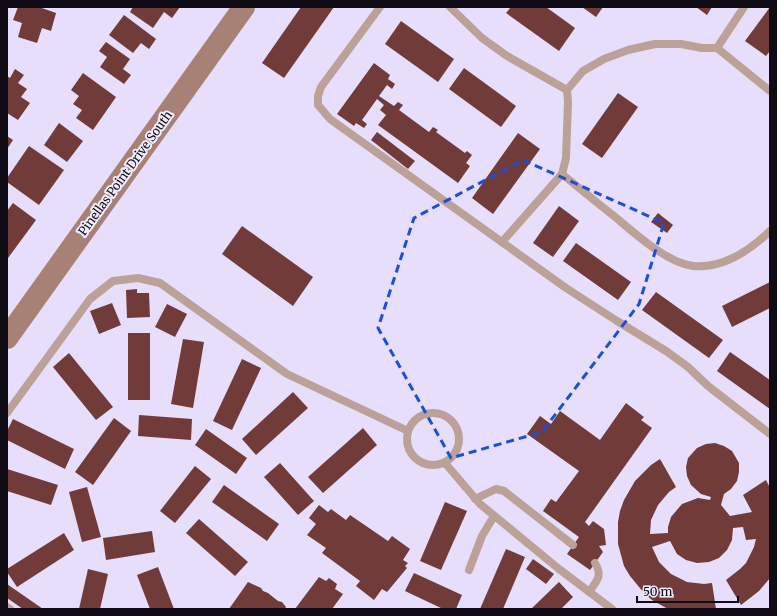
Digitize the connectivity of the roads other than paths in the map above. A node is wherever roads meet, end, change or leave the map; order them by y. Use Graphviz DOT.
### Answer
graph roads {
  1 [pos="244,7"];
  2 [pos="380,7"];
  3 [pos="450,7"];
  4 [pos="744,7"];
  5 [pos="717,48"];
  6 [pos="567,90"];
  7 [pos="770,91"];
  8 [pos="562,174"];
  9 [pos="770,231"];
  10 [pos="502,242"];
  11 [pos="7,338"];
  12 [pos="7,413"];
  13 [pos="408,431"];
  14 [pos="770,434"];
  15 [pos="445,463"];
  16 [pos="475,499"];
  17 [pos="494,516"];
  18 [pos="573,545"];
  19 [pos="595,563"];
  20 [pos="469,570"];
  21 [pos="589,592"];
  22 [pos="7,607"];
  23 [pos="10,609"];
  24 [pos="612,609"];
  1 -- 11 [label="street, Pinellas Point Drive South"];
  2 -- 10 [label="lane"];
  3 -- 6 [label="lane"];
  4 -- 5 [label="lane"];
  5 -- 6 [label="lane"];
  5 -- 7 [label="lane"];
  6 -- 8 [label="lane"];
  8 -- 9 [label="lane"];
  8 -- 10 [label="lane"];
  10 -- 14 [label="lane"];
  12 -- 13 [label="lane"];
  13 -- 15 [label="lane"];
  13 -- 15 [label="lane"];
  15 -- 16 [label="lane"];
  16 -- 17 [label="lane"];
  16 -- 18 [label="lane"];
  17 -- 20 [label="lane"];
  17 -- 21 [label="lane"];
  19 -- 21 [label="lane"];
  21 -- 24 [label="lane"];
  22 -- 23 [label="lane"];
}
